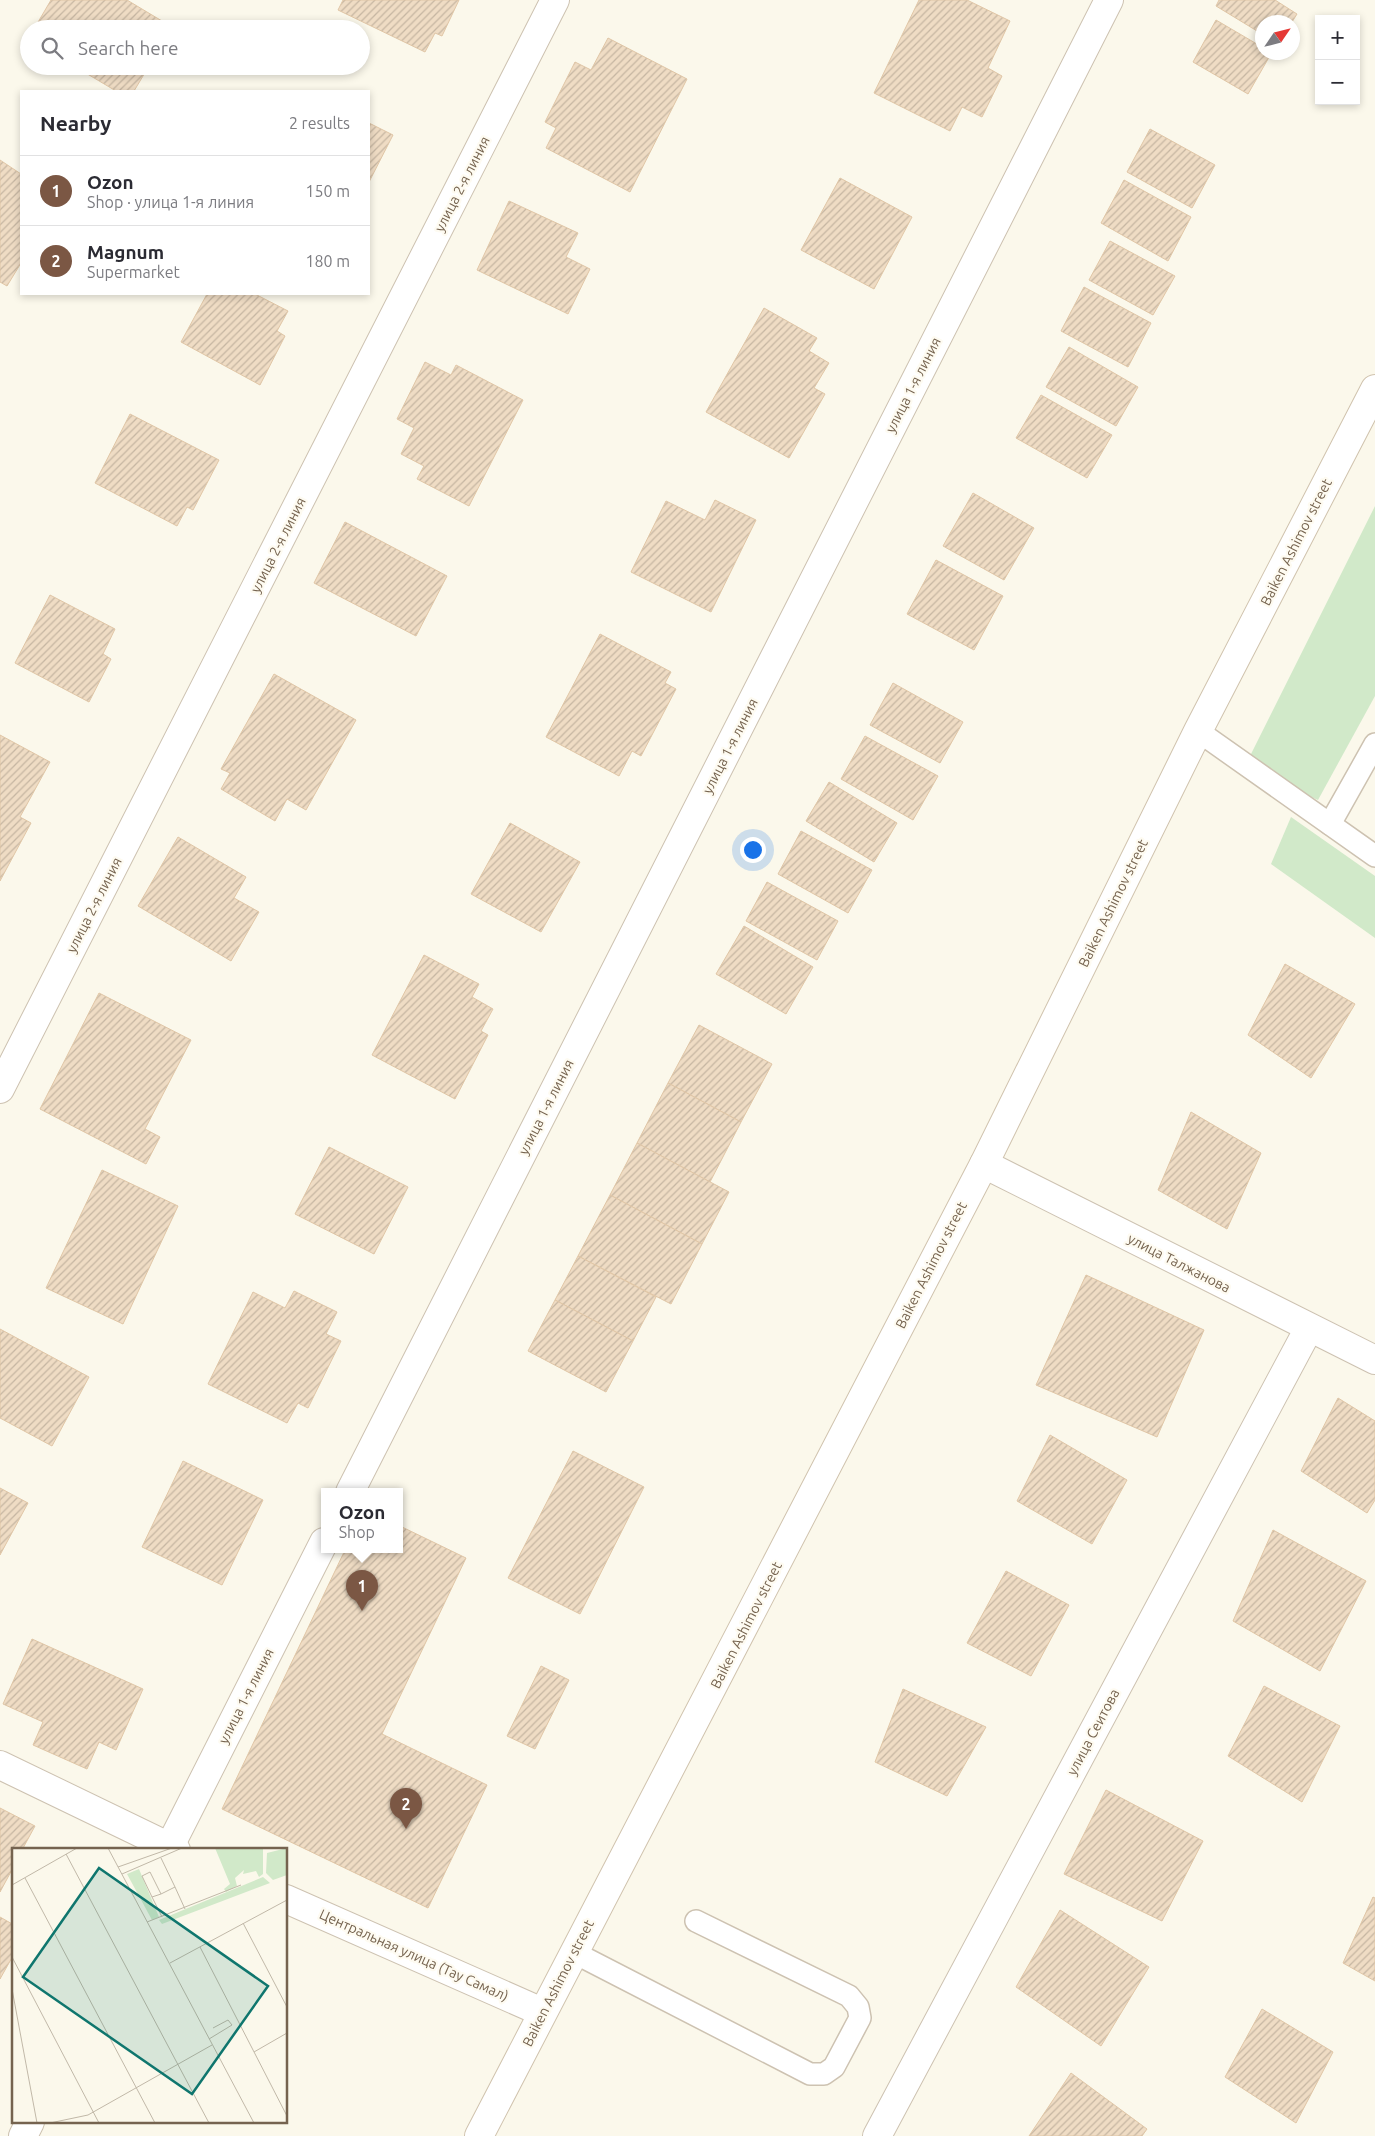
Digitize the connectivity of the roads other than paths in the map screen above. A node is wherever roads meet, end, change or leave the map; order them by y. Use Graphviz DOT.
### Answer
graph roads {
  1 [pos="555,0"];
  2 [pos="1109,0"];
  3 [pos="1375,389"];
  4 [pos="1198,731"];
  5 [pos="1375,744"];
  6 [pos="1330,824"];
  7 [pos="1375,856"];
  8 [pos="0,1089"];
  9 [pos="984,1164"];
  10 [pos="1308,1328"];
  11 [pos="1375,1360"];
  12 [pos="352,1488"];
  13 [pos="321,1548"];
  14 [pos="0,1765"];
  15 [pos="169,1848"];
  16 [pos="171,1848"];
  17 [pos="288,1900"];
  18 [pos="696,1921"];
  19 [pos="573,1952"];
  20 [pos="542,2012"];
  21 [pos="29,2124"];
  22 [pos="23,2136"];
  23 [pos="479,2136"];
  24 [pos="877,2136"];
  1 -- 8 [label="street, улица 2-я линия"];
  2 -- 12 [label="street, улица 1-я линия"];
  3 -- 4 [label="street, Baiken Ashimov street"];
  4 -- 6 [label="lane"];
  4 -- 9 [label="street, Baiken Ashimov street"];
  5 -- 6 [label="lane"];
  6 -- 7 [label="lane"];
  9 -- 10 [label="street, улица Талжанова"];
  9 -- 19 [label="street, Baiken Ashimov street"];
  10 -- 11 [label="street, улица Талжанова"];
  10 -- 24 [label="street, улица Сеитова"];
  13 -- 16 [label="street, улица 1-я линия"];
  14 -- 15 [label="street"];
  17 -- 20 [label="street, Центральная улица (Тау Самал)"];
  18 -- 19 [label="lane"];
  19 -- 20 [label="street, Baiken Ashimov street"];
  20 -- 23 [label="street, Baiken Ashimov street"];
  21 -- 22 [label="street"];
}
